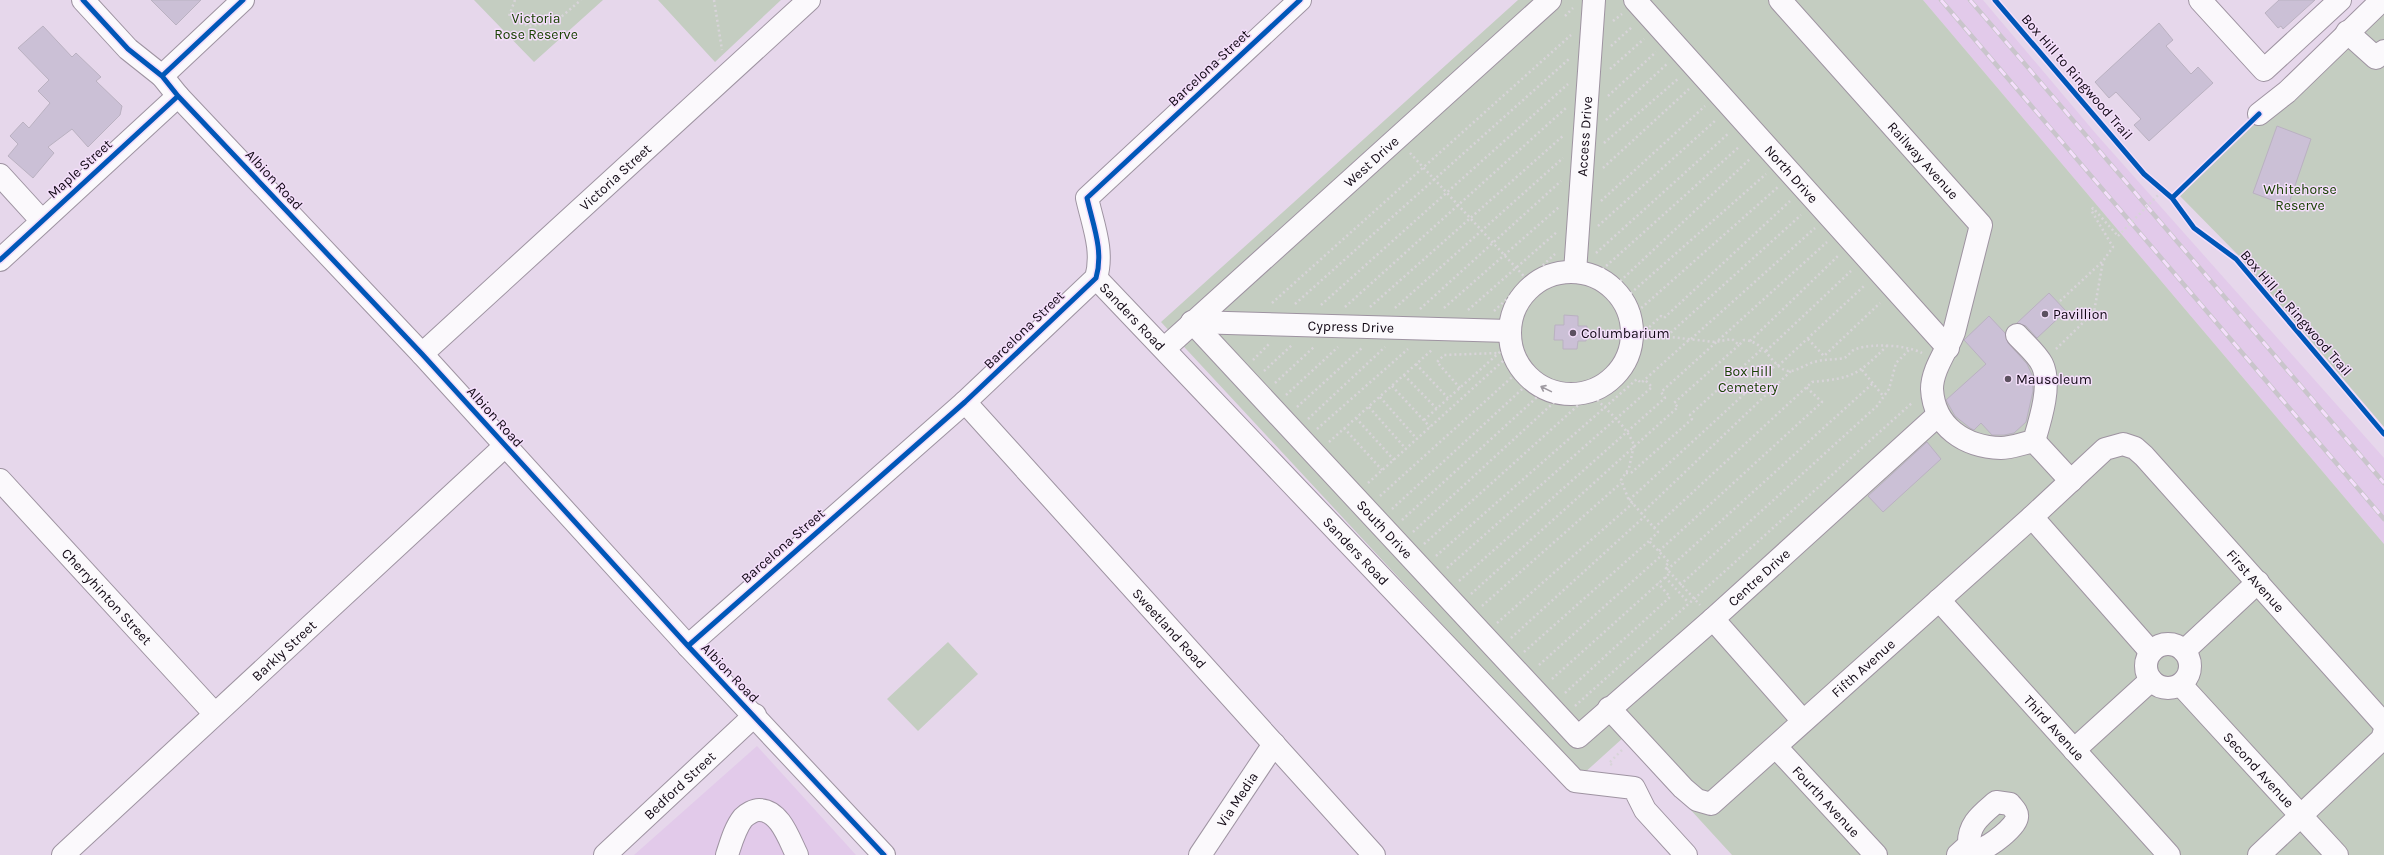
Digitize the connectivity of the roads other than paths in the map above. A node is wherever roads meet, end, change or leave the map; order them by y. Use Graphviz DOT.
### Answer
graph roads {
  1 [pos="84,0"];
  2 [pos="243,0"];
  3 [pos="809,0"];
  4 [pos="1300,0"];
  5 [pos="1550,0"];
  6 [pos="1780,0"];
  7 [pos="2200,0"];
  8 [pos="2340,0"];
  9 [pos="2382,0"];
  10 [pos="1594,8"];
  11 [pos="2347,32"];
  12 [pos="1670,39"];
  13 [pos="2384,51"];
  14 [pos="162,76"];
  15 [pos="178,96"];
  16 [pos="2259,114"];
  17 [pos="0,175"];
  18 [pos="42,221"];
  19 [pos="0,260"];
  20 [pos="1096,278"];
  21 [pos="1616,303"];
  22 [pos="1192,322"];
  23 [pos="2017,335"];
  24 [pos="1164,348"];
  25 [pos="422,354"];
  26 [pos="1944,355"];
  27 [pos="1524,364"];
  28 [pos="965,402"];
  29 [pos="1938,416"];
  30 [pos="2034,441"];
  31 [pos="2123,444"];
  32 [pos="505,446"];
  33 [pos="0,480"];
  34 [pos="2071,481"];
  35 [pos="2032,517"];
  36 [pos="2258,582"];
  37 [pos="1939,600"];
  38 [pos="1713,619"];
  39 [pos="688,646"];
  40 [pos="2184,651"];
  41 [pos="2151,652"];
  42 [pos="2151,680"];
  43 [pos="2181,685"];
  44 [pos="1609,708"];
  45 [pos="214,713"];
  46 [pos="755,715"];
  47 [pos="1803,721"];
  48 [pos="2383,732"];
  49 [pos="1578,737"];
  50 [pos="1274,744"];
  51 [pos="1776,746"];
  52 [pos="2074,750"];
  53 [pos="2302,816"];
  54 [pos="63,855"];
  55 [pos="605,855"];
  56 [pos="727,855"];
  57 [pos="797,855"];
  58 [pos="884,855"];
  59 [pos="1200,855"];
  60 [pos="1374,855"];
  61 [pos="1686,855"];
  62 [pos="1876,855"];
  63 [pos="2169,855"];
  64 [pos="2259,855"];
  65 [pos="2337,855"];
  1 -- 14 [label="street, Albion Road"];
  2 -- 14 [label="street"];
  3 -- 25 [label="street, Victoria Street"];
  4 -- 20 [label="street, Barcelona Street"];
  5 -- 22 [label="street, West Drive"];
  6 -- 26 [label="street, Railway Avenue"];
  7 -- 8 [label="street"];
  9 -- 11 [label="street"];
  10 -- 21 [label="street, Access Drive"];
  11 -- 13 [label="street"];
  11 -- 16 [label="street"];
  12 -- 26 [label="street, North Drive"];
  14 -- 15 [label="street, Albion Road"];
  15 -- 18 [label="street, Maple Street"];
  15 -- 25 [label="street, Albion Road"];
  17 -- 18 [label="street"];
  18 -- 19 [label="street, Maple Street"];
  20 -- 24 [label="street, Sanders Road"];
  20 -- 28 [label="street, Barcelona Street"];
  21 -- 27 [label="street"];
  21 -- 27 [label="street"];
  22 -- 24 [label="street, West Drive"];
  22 -- 27 [label="street"];
  22 -- 49 [label="street, South Drive"];
  23 -- 30 [label="street"];
  24 -- 61 [label="street, Sanders Road"];
  25 -- 32 [label="street, Albion Road"];
  26 -- 29 [label="street"];
  28 -- 39 [label="street, Barcelona Street"];
  28 -- 50 [label="street, Sweetland Road"];
  29 -- 30 [label="street"];
  29 -- 38 [label="street, Centre Drive"];
  30 -- 34 [label="street"];
  31 -- 34 [label="street, Fifth Avenue"];
  31 -- 36 [label="street, First Avenue"];
  32 -- 39 [label="street, Albion Road"];
  32 -- 45 [label="street, Barkly Street"];
  33 -- 45 [label="street, Cherryhinton Street"];
  34 -- 35 [label="street, Fifth Avenue"];
  35 -- 37 [label="street, Fifth Avenue"];
  35 -- 41 [label="street"];
  36 -- 40 [label="street"];
  36 -- 48 [label="street, First Avenue"];
  37 -- 47 [label="street, Fifth Avenue"];
  37 -- 52 [label="street, Third Avenue"];
  38 -- 44 [label="street, Centre Drive"];
  38 -- 47 [label="street"];
  39 -- 46 [label="street, Albion Road"];
  40 -- 41 [label="street"];
  40 -- 43 [label="street"];
  41 -- 42 [label="street"];
  42 -- 43 [label="street"];
  42 -- 52 [label="street"];
  43 -- 53 [label="street, Second Avenue"];
  44 -- 49 [label="street, Centre Drive"];
  44 -- 51 [label="street, Fifth Avenue"];
  45 -- 54 [label="street, Barkly Street"];
  46 -- 55 [label="street, Bedford Street"];
  46 -- 58 [label="street, Albion Road"];
  47 -- 51 [label="street, Fifth Avenue"];
  48 -- 53 [label="street"];
  50 -- 59 [label="street, Via Media"];
  50 -- 60 [label="street, Sweetland Road"];
  51 -- 62 [label="street, Fourth Avenue"];
  52 -- 63 [label="street, Third Avenue"];
  53 -- 64 [label="street"];
  53 -- 65 [label="street, Second Avenue"];
  56 -- 57 [label="street"];
}
